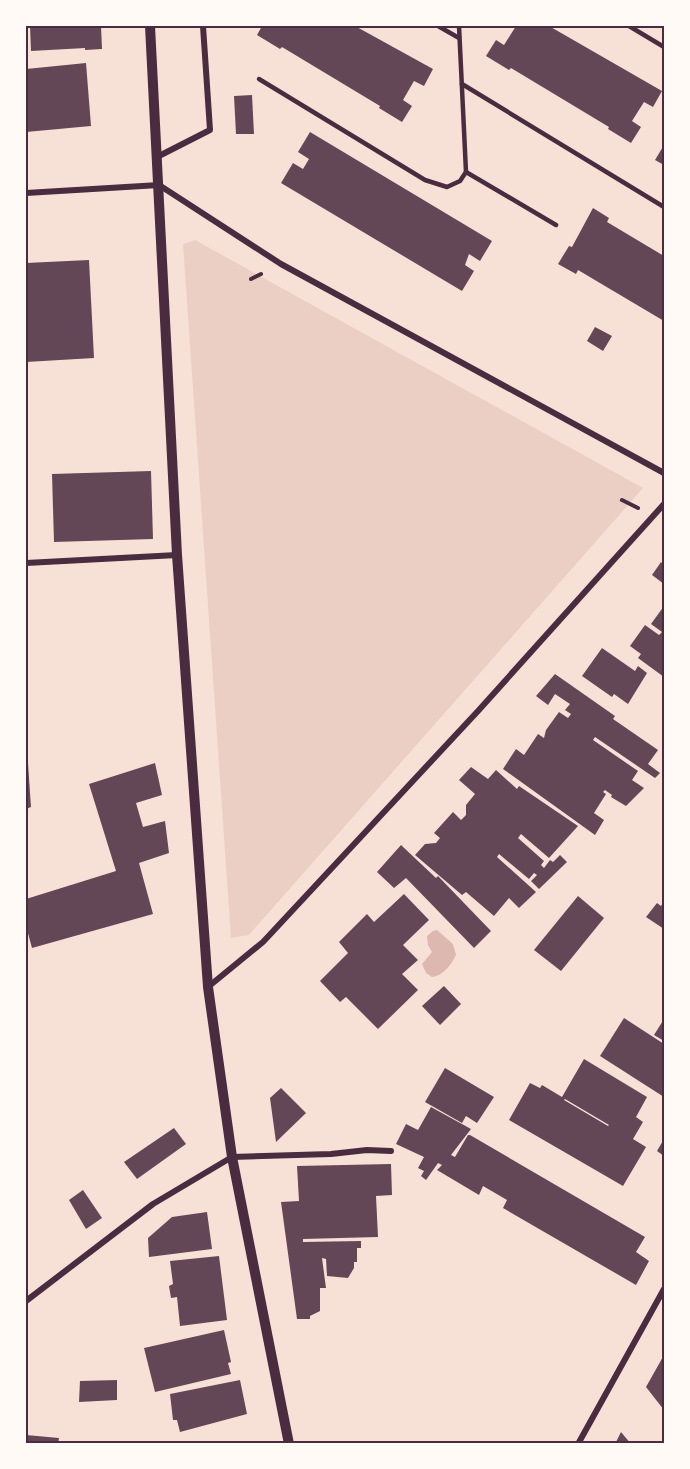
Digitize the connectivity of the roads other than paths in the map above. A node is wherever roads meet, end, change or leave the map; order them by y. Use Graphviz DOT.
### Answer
graph roads {
  1 [pos="150,26"];
  2 [pos="202,26"];
  3 [pos="438,26"];
  4 [pos="459,26"];
  5 [pos="629,26"];
  6 [pos="459,38"];
  7 [pos="664,47"];
  8 [pos="259,79"];
  9 [pos="462,84"];
  10 [pos="157,158"];
  11 [pos="466,172"];
  12 [pos="159,185"];
  13 [pos="26,193"];
  14 [pos="664,207"];
  15 [pos="556,225"];
  16 [pos="664,473"];
  17 [pos="664,504"];
  18 [pos="177,555"];
  19 [pos="26,563"];
  20 [pos="208,987"];
  21 [pos="391,1151"];
  22 [pos="232,1157"];
  23 [pos="664,1289"];
  24 [pos="26,1301"];
  25 [pos="289,1443"];
  26 [pos="578,1443"];
  1 -- 10 [label="street"];
  2 -- 10 [label="street"];
  3 -- 6 [label="lane"];
  4 -- 6 [label="lane"];
  5 -- 7 [label="lane"];
  6 -- 9 [label="lane"];
  8 -- 11 [label="lane"];
  9 -- 11 [label="lane"];
  9 -- 14 [label="lane"];
  10 -- 12 [label="street"];
  11 -- 15 [label="lane"];
  12 -- 13 [label="street"];
  12 -- 16 [label="street"];
  12 -- 18 [label="street"];
  17 -- 20 [label="street"];
  18 -- 19 [label="street"];
  18 -- 20 [label="street"];
  20 -- 22 [label="street"];
  21 -- 22 [label="street"];
  22 -- 24 [label="street"];
  22 -- 25 [label="street"];
  23 -- 26 [label="street"];
}
